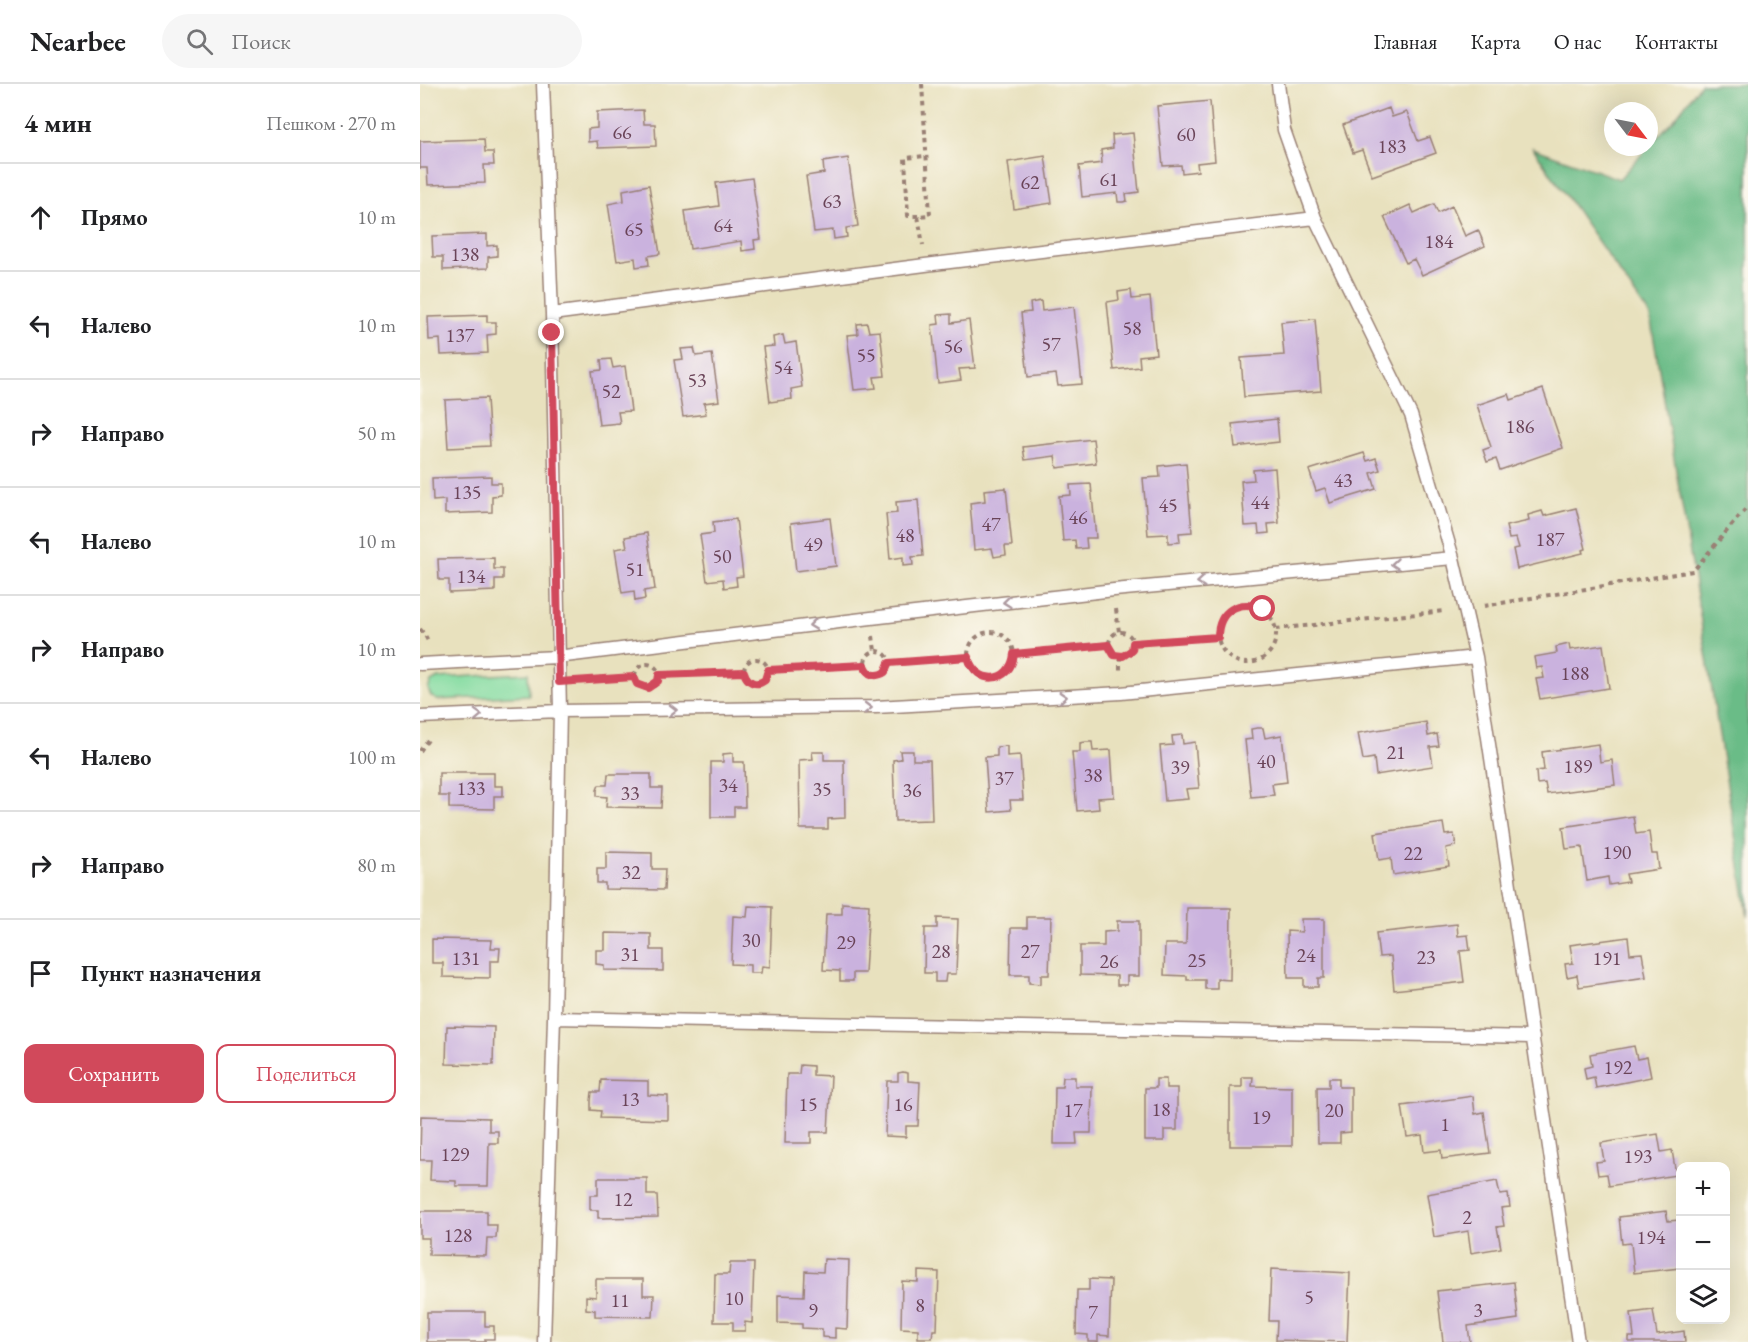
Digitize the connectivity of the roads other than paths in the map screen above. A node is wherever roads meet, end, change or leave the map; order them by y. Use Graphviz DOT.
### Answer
graph roads {
  1 [pos="543,84"];
  2 [pos="1278,84"];
  3 [pos="1316,218"];
  4 [pos="552,314"];
  5 [pos="1453,558"];
  6 [pos="557,657"];
  7 [pos="1476,657"];
  8 [pos="420,664"];
  9 [pos="560,711"];
  10 [pos="420,717"];
  11 [pos="554,1017"];
  12 [pos="1533,1037"];
  13 [pos="544,1342"];
  14 [pos="1578,1342"];
  1 -- 4 [label="lane"];
  2 -- 3 [label="lane"];
  3 -- 4 [label="lane"];
  3 -- 5 [label="lane"];
  4 -- 6 [label="lane"];
  5 -- 6 [label="lane, one-way"];
  5 -- 7 [label="lane"];
  6 -- 8 [label="lane"];
  6 -- 9 [label="lane"];
  9 -- 7 [label="lane, one-way"];
  7 -- 12 [label="lane"];
  10 -- 9 [label="lane, one-way"];
  9 -- 11 [label="lane"];
  11 -- 12 [label="lane"];
  11 -- 13 [label="lane"];
  12 -- 14 [label="lane"];
}
